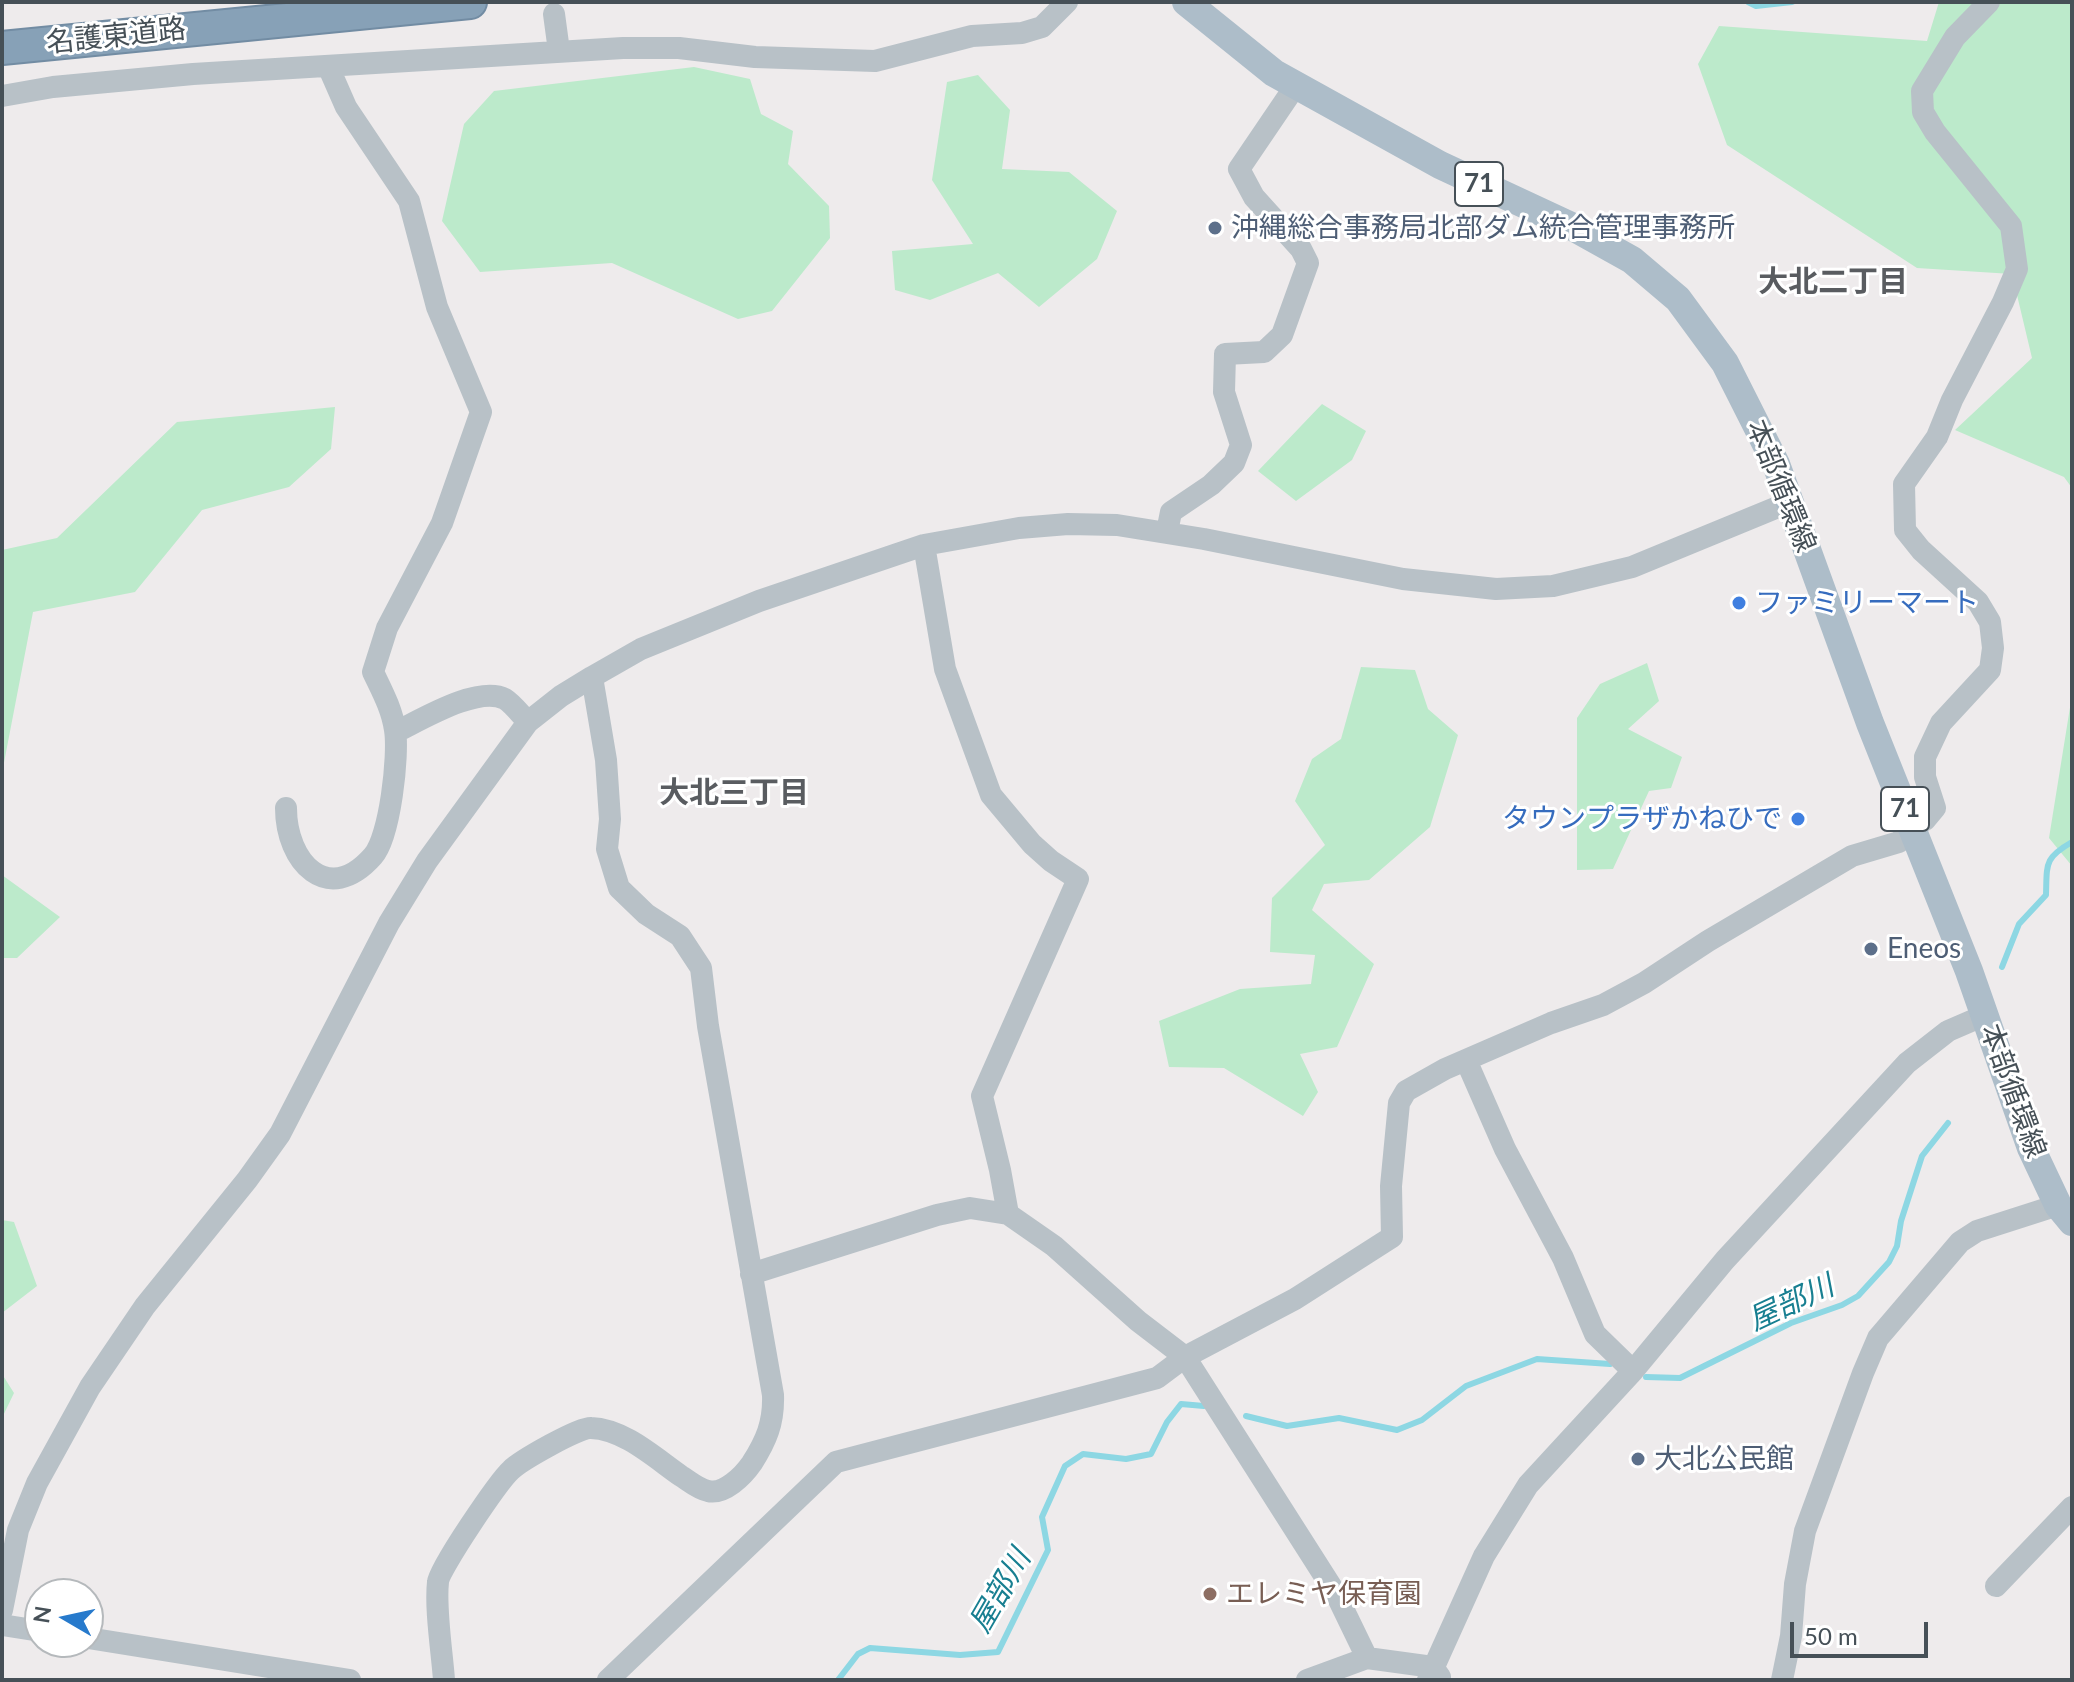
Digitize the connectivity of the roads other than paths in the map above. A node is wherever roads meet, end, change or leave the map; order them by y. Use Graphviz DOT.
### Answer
graph roads {
  1 [pos="470,2"];
  2 [pos="1067,2"];
  3 [pos="1186,2"];
  4 [pos="1989,2"];
  5 [pos="554,14"];
  6 [pos="2,48"];
  7 [pos="559,51"];
  8 [pos="328,66"];
  9 [pos="1296,85"];
  10 [pos="2,96"];
  11 [pos="1790,502"];
  12 [pos="1167,532"];
  13 [pos="924,545"];
  14 [pos="592,677"];
  15 [pos="528,722"];
  16 [pos="396,732"];
  17 [pos="286,808"];
  18 [pos="1912,828"];
  19 [pos="1985,1015"];
  20 [pos="1466,1060"];
  21 [pos="1008,1214"];
  22 [pos="2065,1214"];
  23 [pos="751,1274"];
  24 [pos="1185,1357"];
  25 [pos="1633,1371"];
  26 [pos="2072,1507"];
  27 [pos="1996,1586"];
  28 [pos="2,1610"];
  29 [pos="2,1625"];
  30 [pos="24,1628"];
  31 [pos="104,1641"];
  32 [pos="1367,1658"];
  33 [pos="1434,1676"];
  34 [pos="350,1680"];
  35 [pos="444,1680"];
  36 [pos="608,1680"];
  37 [pos="1307,1680"];
  38 [pos="1782,1680"];
  1 -- 6 [label="highway, 名護東道路"];
  2 -- 7 [label="street"];
  3 -- 9 [label="main road, 本部循環線 / 71"];
  4 -- 18 [label="street"];
  5 -- 7 [label="street"];
  7 -- 8 [label="street"];
  8 -- 10 [label="street"];
  8 -- 16 [label="street"];
  9 -- 11 [label="main road, 本部循環線 / 71"];
  9 -- 12 [label="street"];
  11 -- 12 [label="street"];
  11 -- 18 [label="main road, 本部循環線 / 71"];
  12 -- 13 [label="street"];
  13 -- 14 [label="street"];
  13 -- 21 [label="street"];
  14 -- 15 [label="street"];
  14 -- 23 [label="street"];
  15 -- 16 [label="street"];
  15 -- 28 [label="street"];
  16 -- 17 [label="street"];
  18 -- 19 [label="main road, 本部循環線 / 71"];
  18 -- 20 [label="street"];
  19 -- 22 [label="main road, 本部循環線 / 71"];
  19 -- 25 [label="street"];
  20 -- 24 [label="street"];
  20 -- 25 [label="street"];
  21 -- 23 [label="street"];
  21 -- 24 [label="street"];
  22 -- 38 [label="street"];
  23 -- 35 [label="street"];
  24 -- 32 [label="street"];
  24 -- 36 [label="street"];
  25 -- 33 [label="street"];
  26 -- 27 [label="street"];
  29 -- 30 [label="street"];
  31 -- 34 [label="street"];
  32 -- 33 [label="street"];
  32 -- 37 [label="street"];
}
